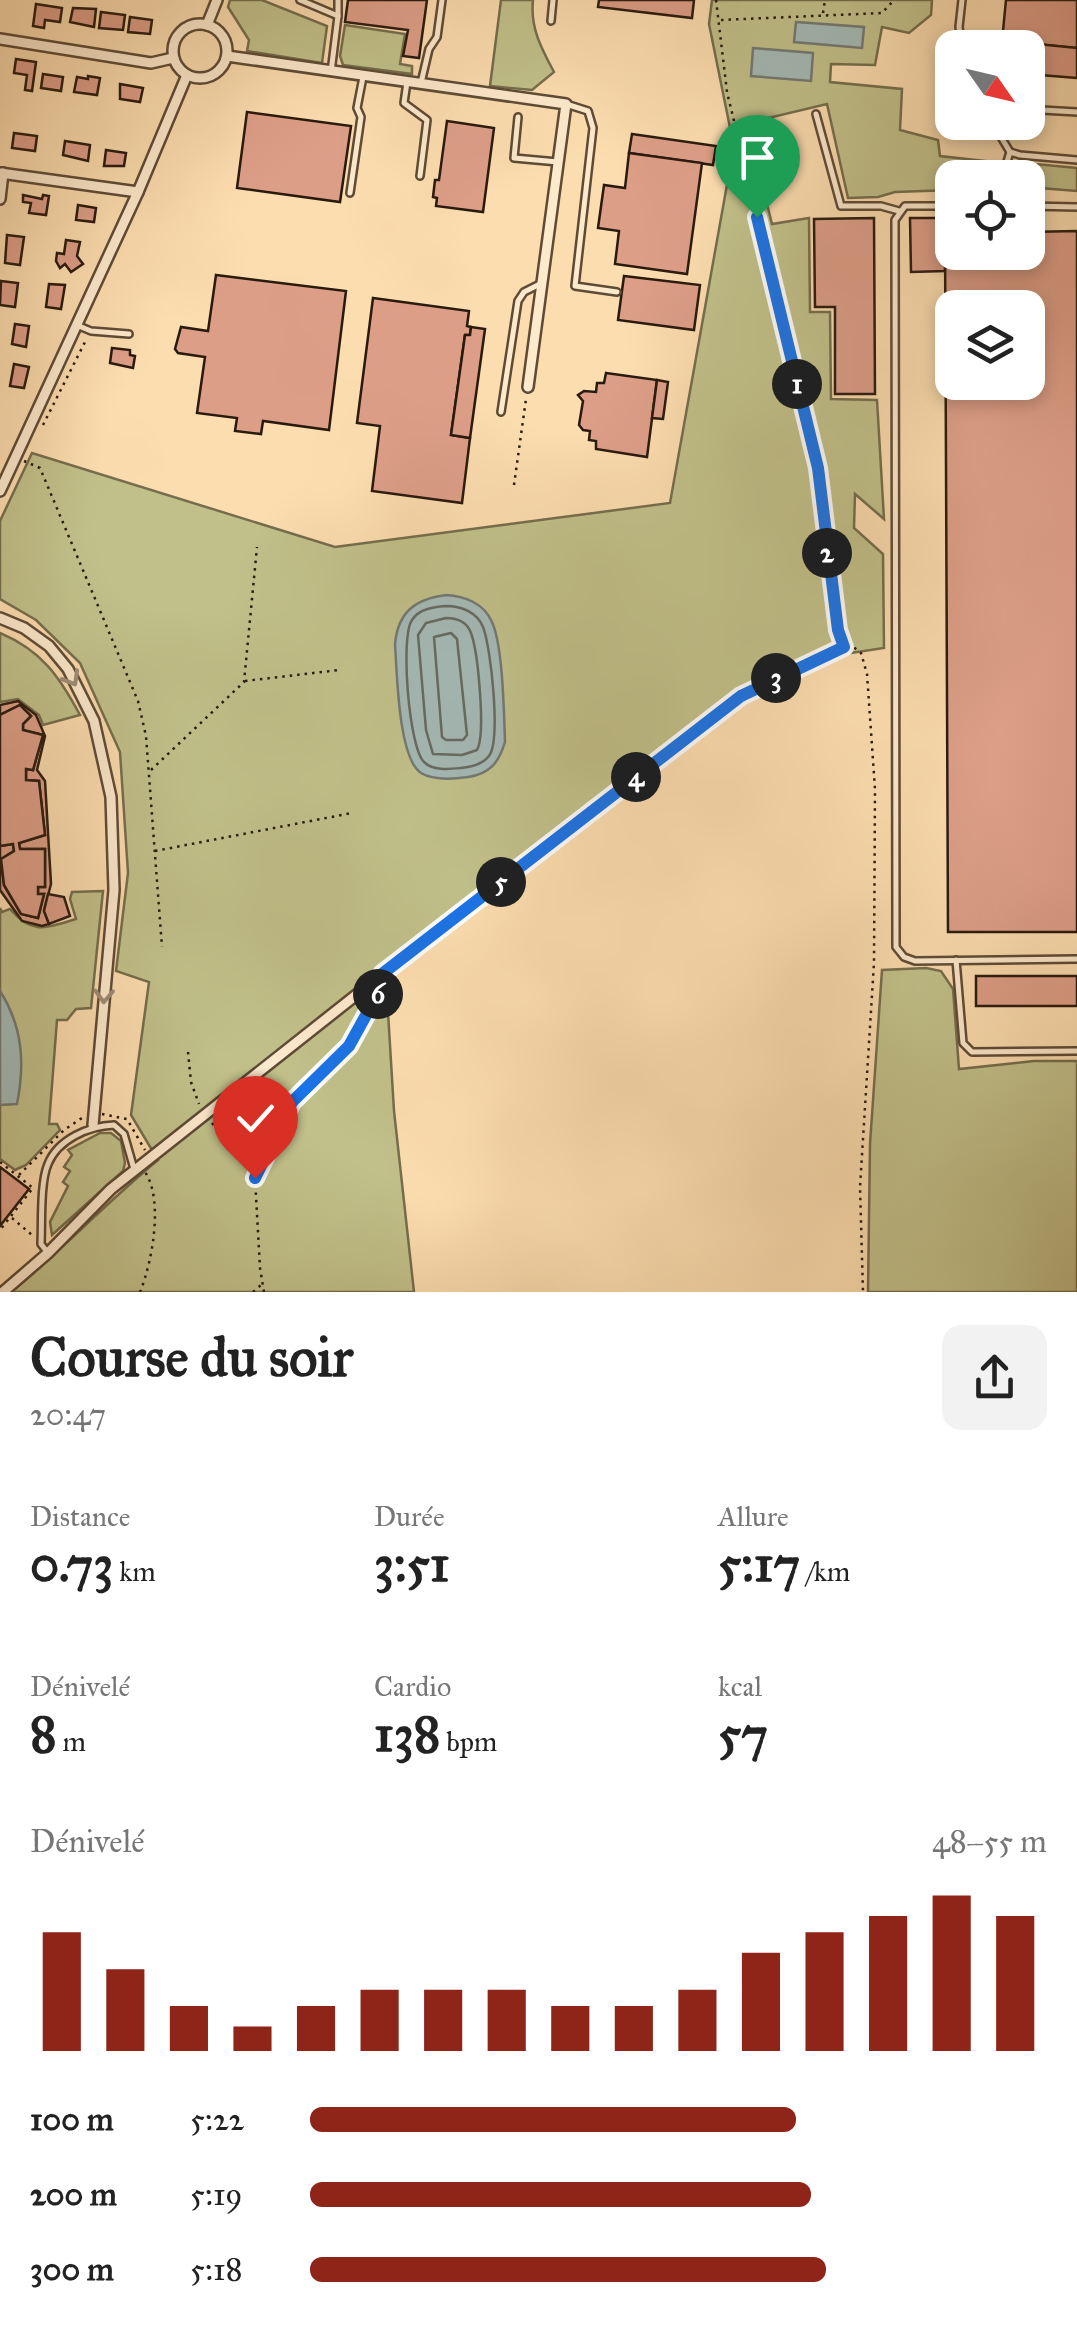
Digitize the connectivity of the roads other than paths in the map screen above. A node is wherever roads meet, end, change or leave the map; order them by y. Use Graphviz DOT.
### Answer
graph roads {
  1 [pos="217,0"];
  2 [pos="300,0"];
  3 [pos="338,0"];
  4 [pos="442,0"];
  5 [pos="553,0"];
  6 [pos="962,0"];
  7 [pos="338,16"];
  8 [pos="552,22"];
  9 [pos="208,25"];
  10 [pos="959,30"];
  11 [pos="0,39"];
  12 [pos="227,56"];
  13 [pos="173,58"];
  14 [pos="331,72"];
  15 [pos="186,76"];
  16 [pos="363,76"];
  17 [pos="407,82"];
  18 [pos="421,84"];
  19 [pos="566,104"];
  20 [pos="1045,110"];
  21 [pos="1077,112"];
  22 [pos="816,114"];
  23 [pos="518,117"];
  24 [pos="1003,140"];
  25 [pos="1010,152"];
  26 [pos="1008,160"];
  27 [pos="1077,160"];
  28 [pos="558,162"];
  29 [pos="2,173"];
  30 [pos="420,176"];
  31 [pos="138,192"];
  32 [pos="350,193"];
  33 [pos="0,199"];
  34 [pos="935,206"];
  35 [pos="1045,206"];
  36 [pos="1077,207"];
  37 [pos="899,211"];
  38 [pos="542,283"];
  39 [pos="617,292"];
  40 [pos="76,324"];
  41 [pos="130,334"];
  42 [pos="528,387"];
  43 [pos="501,412"];
  44 [pos="0,491"];
  45 [pos="0,618"];
  46 [pos="475,902"];
  47 [pos="1077,959"];
  48 [pos="956,960"];
  49 [pos="1077,1051"];
  50 [pos="93,1126"];
  51 [pos="138,1169"];
  52 [pos="48,1253"];
  53 [pos="3,1292"];
  1 -- 9 [label="street"];
  2 -- 7 [label="lane"];
  3 -- 7 [label="lane"];
  4 -- 18 [label="lane"];
  5 -- 8 [label="lane"];
  6 -- 10 [label="lane"];
  7 -- 14 [label="lane"];
  9 -- 12 [label="street"];
  9 -- 13 [label="street"];
  11 -- 13 [label="street"];
  12 -- 14 [label="street"];
  12 -- 15 [label="street"];
  13 -- 15 [label="street"];
  14 -- 16 [label="street"];
  15 -- 31 [label="street"];
  16 -- 17 [label="street"];
  16 -- 32 [label="lane"];
  17 -- 18 [label="street"];
  17 -- 30 [label="lane"];
  18 -- 19 [label="street"];
  19 -- 28 [label="street"];
  19 -- 39 [label="lane"];
  20 -- 21 [label="lane"];
  22 -- 37 [label="lane"];
  23 -- 28 [label="lane"];
  24 -- 25 [label="lane"];
  25 -- 26 [label="lane"];
  25 -- 27 [label="lane"];
  28 -- 38 [label="street"];
  29 -- 31 [label="street"];
  29 -- 33 [label="street"];
  31 -- 40 [label="street"];
  34 -- 37 [label="lane"];
  35 -- 36 [label="lane"];
  37 -- 48 [label="lane"];
  38 -- 42 [label="street"];
  38 -- 43 [label="lane"];
  40 -- 41 [label="lane"];
  40 -- 44 [label="street"];
  45 -- 50 [label="street, one-way"];
  46 -- 51 [label="street"];
  47 -- 48 [label="lane"];
  48 -- 49 [label="lane"];
  50 -- 51 [label="lane"];
  50 -- 52 [label="lane"];
  51 -- 52 [label="street"];
  52 -- 53 [label="street"];
}
